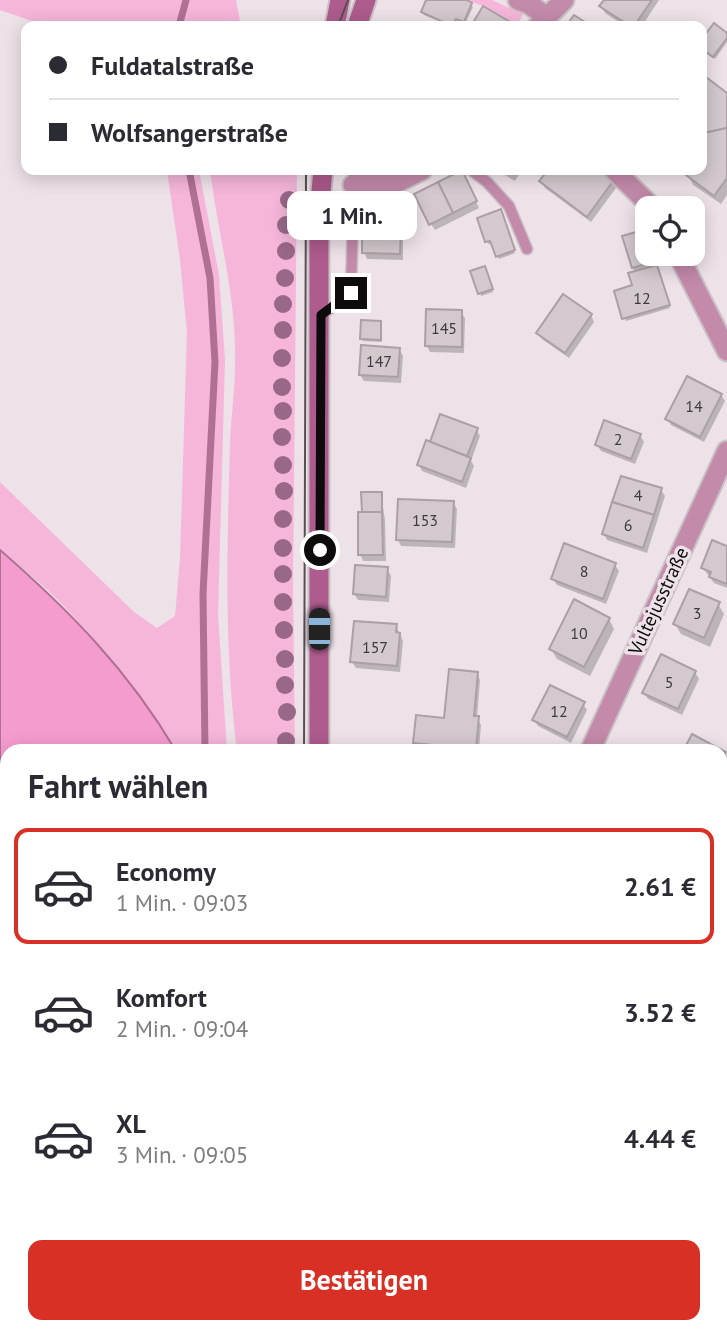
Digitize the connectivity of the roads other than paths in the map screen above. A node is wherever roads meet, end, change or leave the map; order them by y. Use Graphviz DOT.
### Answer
graph roads {
  1 [pos="340,0"];
  2 [pos="366,0"];
  3 [pos="518,0"];
  4 [pos="564,0"];
  5 [pos="333,21"];
  6 [pos="359,21"];
  7 [pos="542,21"];
  8 [pos="323,175"];
  9 [pos="412,175"];
  10 [pos="478,175"];
  11 [pos="619,175"];
  12 [pos="354,177"];
  13 [pos="641,196"];
  14 [pos="527,249"];
  15 [pos="684,266"];
  16 [pos="321,315"];
  17 [pos="727,351"];
  18 [pos="727,451"];
  19 [pos="319,744"];
  20 [pos="593,744"];
  1 -- 5 [label="main road"];
  2 -- 6 [label="main road"];
  3 -- 7 [label="street"];
  4 -- 7 [label="street"];
  8 -- 16 [label="main road"];
  9 -- 12 [label="street"];
  10 -- 14 [label="lane"];
  11 -- 13 [label="street"];
  12 -- 16 [label="lane"];
  15 -- 17 [label="street"];
  16 -- 19 [label="main road"];
  18 -- 20 [label="street, Vultejusstraße"];
}
